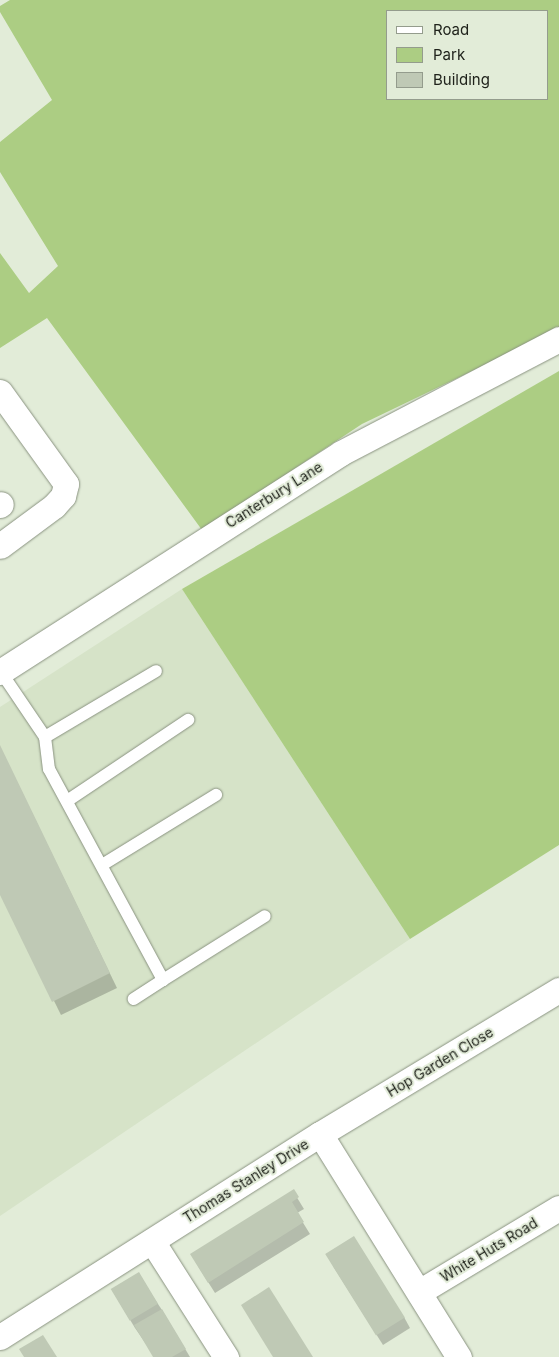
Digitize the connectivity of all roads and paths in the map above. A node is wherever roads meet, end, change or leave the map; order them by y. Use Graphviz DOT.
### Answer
graph roads {
  1 [pos="559,339"];
  2 [pos="0,392"];
  3 [pos="0,546"];
  4 [pos="156,670"];
  5 [pos="0,672"];
  6 [pos="188,720"];
  7 [pos="45,737"];
  8 [pos="216,795"];
  9 [pos="67,801"];
  10 [pos="102,864"];
  11 [pos="265,916"];
  12 [pos="163,980"];
  13 [pos="559,990"];
  14 [pos="134,998"];
  15 [pos="320,1134"];
  16 [pos="559,1208"];
  17 [pos="152,1241"];
  18 [pos="419,1292"];
  19 [pos="0,1337"];
  20 [pos="226,1357"];
  21 [pos="459,1357"];
  1 -- 5 [label="street, Canterbury Lane"];
  2 -- 3 [label="street"];
  4 -- 7 [label="lane"];
  5 -- 7 [label="lane"];
  6 -- 9 [label="lane"];
  7 -- 9 [label="lane"];
  8 -- 10 [label="lane"];
  9 -- 10 [label="lane"];
  10 -- 12 [label="lane"];
  11 -- 12 [label="lane"];
  12 -- 14 [label="lane"];
  13 -- 15 [label="street, Hop Garden Close"];
  15 -- 17 [label="street, Thomas Stanley Drive"];
  15 -- 18 [label="street, Thomas Stanley Drive"];
  16 -- 18 [label="street, White Huts Road"];
  17 -- 19 [label="street, Thomas Stanley Drive"];
  17 -- 20 [label="street"];
  18 -- 21 [label="street, Thomas Stanley Drive"];
}
